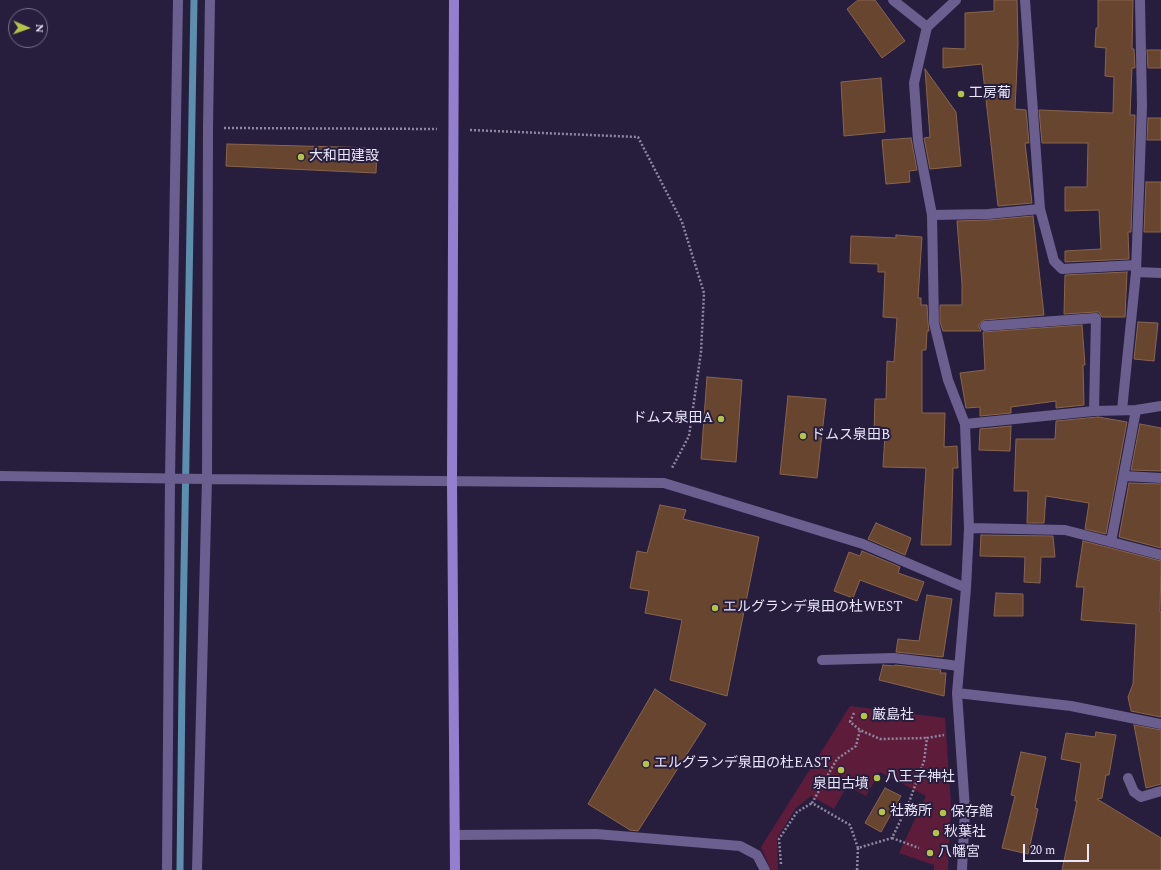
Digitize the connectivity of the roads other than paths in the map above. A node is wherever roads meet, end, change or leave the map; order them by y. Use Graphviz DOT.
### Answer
graph roads {
  1 [pos="178,0"];
  2 [pos="210,0"];
  3 [pos="454,0"];
  4 [pos="893,0"];
  5 [pos="956,0"];
  6 [pos="1025,0"];
  7 [pos="1140,0"];
  8 [pos="927,27"];
  9 [pos="1040,209"];
  10 [pos="932,215"];
  11 [pos="1136,269"];
  12 [pos="1161,273"];
  13 [pos="985,326"];
  14 [pos="1161,406"];
  15 [pos="1122,410"];
  16 [pos="1136,410"];
  17 [pos="1094,411"];
  18 [pos="965,424"];
  19 [pos="0,476"];
  20 [pos="1124,476"];
  21 [pos="170,478"];
  22 [pos="1161,478"];
  23 [pos="207,480"];
  24 [pos="452,481"];
  25 [pos="969,528"];
  26 [pos="1111,542"];
  27 [pos="1161,555"];
  28 [pos="966,588"];
  29 [pos="822,660"];
  30 [pos="959,666"];
  31 [pos="957,693"];
  32 [pos="1161,724"];
  33 [pos="1128,778"];
  34 [pos="1161,791"];
  35 [pos="455,835"];
  36 [pos="167,870"];
  37 [pos="197,870"];
  38 [pos="455,870"];
  39 [pos="765,870"];
  40 [pos="962,870"];
  1 -- 21 [label="street"];
  2 -- 23 [label="street"];
  3 -- 24 [label="street"];
  4 -- 8 [label="street"];
  5 -- 8 [label="street"];
  6 -- 9 [label="street"];
  7 -- 11 [label="street"];
  8 -- 10 [label="street"];
  9 -- 10 [label="street"];
  9 -- 11 [label="street"];
  10 -- 18 [label="street"];
  11 -- 12 [label="street"];
  11 -- 15 [label="street"];
  13 -- 17 [label="street"];
  14 -- 16 [label="street"];
  15 -- 16 [label="street"];
  15 -- 17 [label="street"];
  16 -- 20 [label="street"];
  17 -- 18 [label="street"];
  18 -- 25 [label="street"];
  19 -- 21 [label="street"];
  20 -- 22 [label="street"];
  20 -- 26 [label="street"];
  21 -- 23 [label="street"];
  21 -- 36 [label="street"];
  23 -- 24 [label="street"];
  23 -- 37 [label="street"];
  24 -- 28 [label="street"];
  24 -- 35 [label="street"];
  25 -- 26 [label="street"];
  25 -- 28 [label="street"];
  26 -- 27 [label="street"];
  28 -- 30 [label="street"];
  29 -- 30 [label="street"];
  30 -- 31 [label="street"];
  31 -- 32 [label="street"];
  31 -- 40 [label="street"];
  33 -- 34 [label="street"];
  35 -- 38 [label="street"];
  35 -- 39 [label="street"];
}
